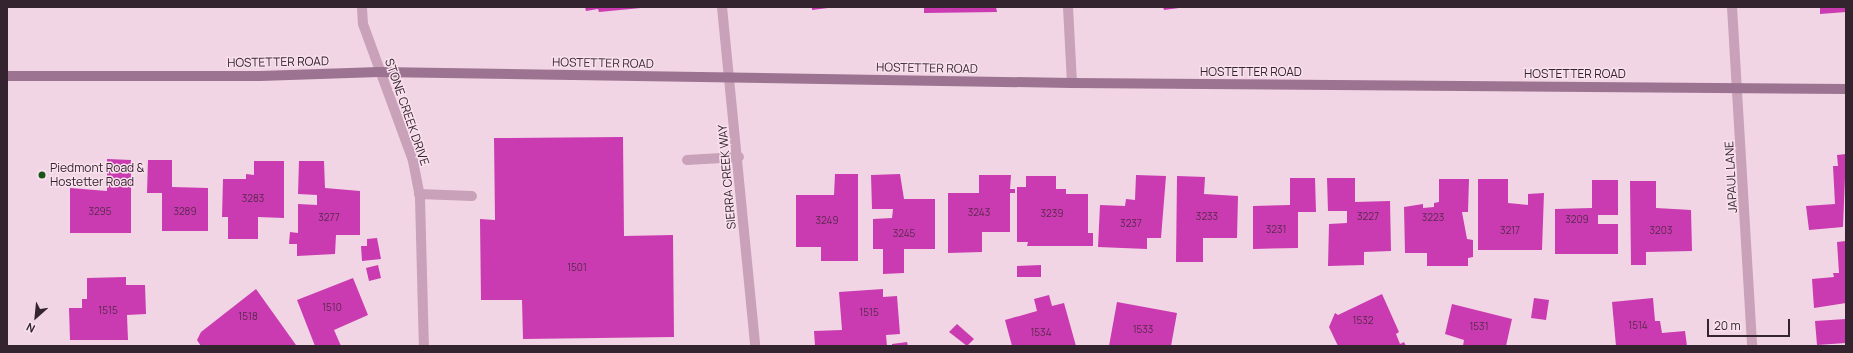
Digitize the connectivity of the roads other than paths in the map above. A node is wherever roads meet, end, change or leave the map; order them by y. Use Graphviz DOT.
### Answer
graph roads {
  1 [pos="362,7"];
  2 [pos="722,7"];
  3 [pos="1068,7"];
  4 [pos="1732,7"];
  5 [pos="379,72"];
  6 [pos="7,76"];
  7 [pos="732,78"];
  8 [pos="1072,83"];
  9 [pos="1738,88"];
  10 [pos="1846,89"];
  11 [pos="739,157"];
  12 [pos="687,160"];
  13 [pos="419,194"];
  14 [pos="472,196"];
  15 [pos="424,346"];
  16 [pos="755,346"];
  17 [pos="1752,346"];
  1 -- 5 [label="street, STONE CREEK DRIVE"];
  2 -- 7 [label="street, SIERRA CREEK WAY"];
  3 -- 8 [label="street"];
  4 -- 9 [label="street, JAPAUL LANE"];
  5 -- 6 [label="main road, HOSTETTER ROAD"];
  5 -- 7 [label="main road, HOSTETTER ROAD"];
  5 -- 13 [label="street, STONE CREEK DRIVE"];
  7 -- 8 [label="main road, HOSTETTER ROAD"];
  7 -- 11 [label="street, SIERRA CREEK WAY"];
  8 -- 9 [label="main road, HOSTETTER ROAD"];
  9 -- 10 [label="main road, HOSTETTER ROAD"];
  9 -- 17 [label="street, JAPAUL LANE"];
  11 -- 12 [label="street"];
  11 -- 16 [label="street, SIERRA CREEK WAY"];
  13 -- 14 [label="street"];
  13 -- 15 [label="street, STONE CREEK DRIVE"];
}
